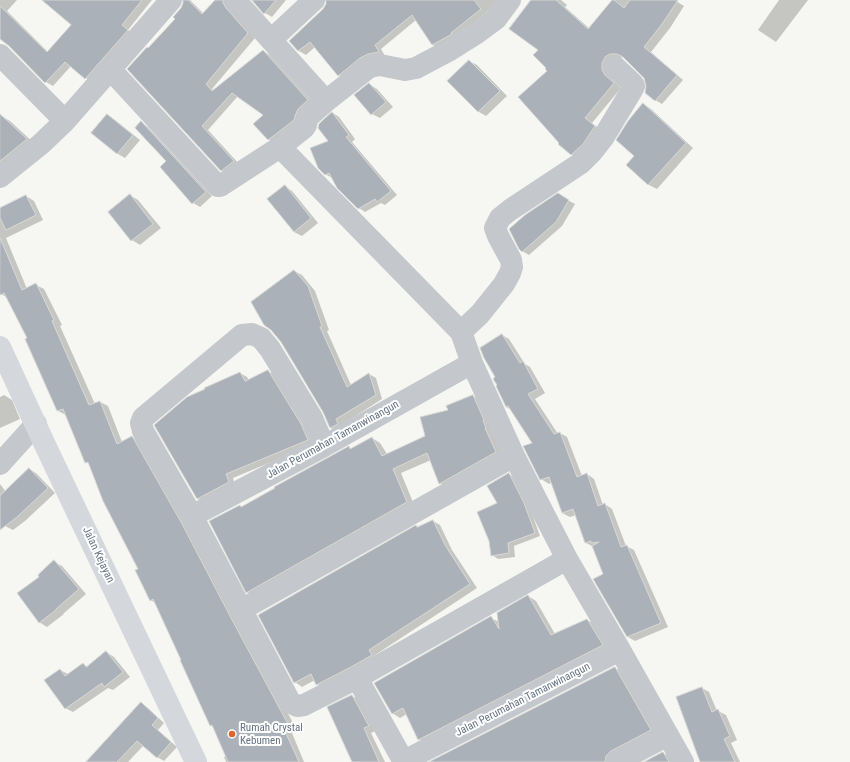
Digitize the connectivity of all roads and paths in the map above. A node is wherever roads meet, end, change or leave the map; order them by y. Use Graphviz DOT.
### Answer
graph roads {
  1 [pos="171,0"];
  2 [pos="235,0"];
  3 [pos="314,0"];
  4 [pos="510,0"];
  5 [pos="271,40"];
  6 [pos="0,55"];
  7 [pos="614,66"];
  8 [pos="110,69"];
  9 [pos="326,101"];
  10 [pos="65,121"];
  11 [pos="280,147"];
  12 [pos="0,178"];
  13 [pos="461,332"];
  14 [pos="0,347"];
  15 [pos="472,363"];
  16 [pos="36,424"];
  17 [pos="324,446"];
  18 [pos="514,456"];
  19 [pos="0,464"];
  20 [pos="192,516"];
  21 [pos="567,559"];
  22 [pos="241,610"];
  23 [pos="620,650"];
  24 [pos="357,678"];
  25 [pos="668,735"];
  26 [pos="404,761"];
  27 [pos="196,762"];
  28 [pos="617,762"];
  29 [pos="683,762"];
  1 -- 8 [label="street"];
  2 -- 5 [label="street"];
  3 -- 5 [label="street"];
  4 -- 9 [label="street"];
  5 -- 9 [label="street"];
  6 -- 10 [label="street"];
  7 -- 13 [label="street"];
  8 -- 10 [label="street"];
  8 -- 11 [label="street"];
  9 -- 11 [label="street"];
  10 -- 12 [label="street"];
  11 -- 13 [label="street"];
  13 -- 15 [label="street"];
  14 -- 16 [label="main road, Jalan Kejayan"];
  15 -- 17 [label="street, Jalan Perumahan Tamanwinangun"];
  15 -- 18 [label="street"];
  16 -- 19 [label="street"];
  16 -- 27 [label="main road, Jalan Kejayan"];
  17 -- 20 [label="street, Jalan Perumahan Tamanwinangun"];
  17 -- 20 [label="street"];
  18 -- 21 [label="street"];
  18 -- 22 [label="street"];
  20 -- 22 [label="street"];
  21 -- 23 [label="street"];
  21 -- 24 [label="street"];
  22 -- 24 [label="street"];
  23 -- 25 [label="street"];
  23 -- 26 [label="street, Jalan Perumahan Tamanwinangun"];
  24 -- 26 [label="street, Jalan Perumahan Tamanwinangun"];
  25 -- 28 [label="street"];
  25 -- 29 [label="street"];
}
